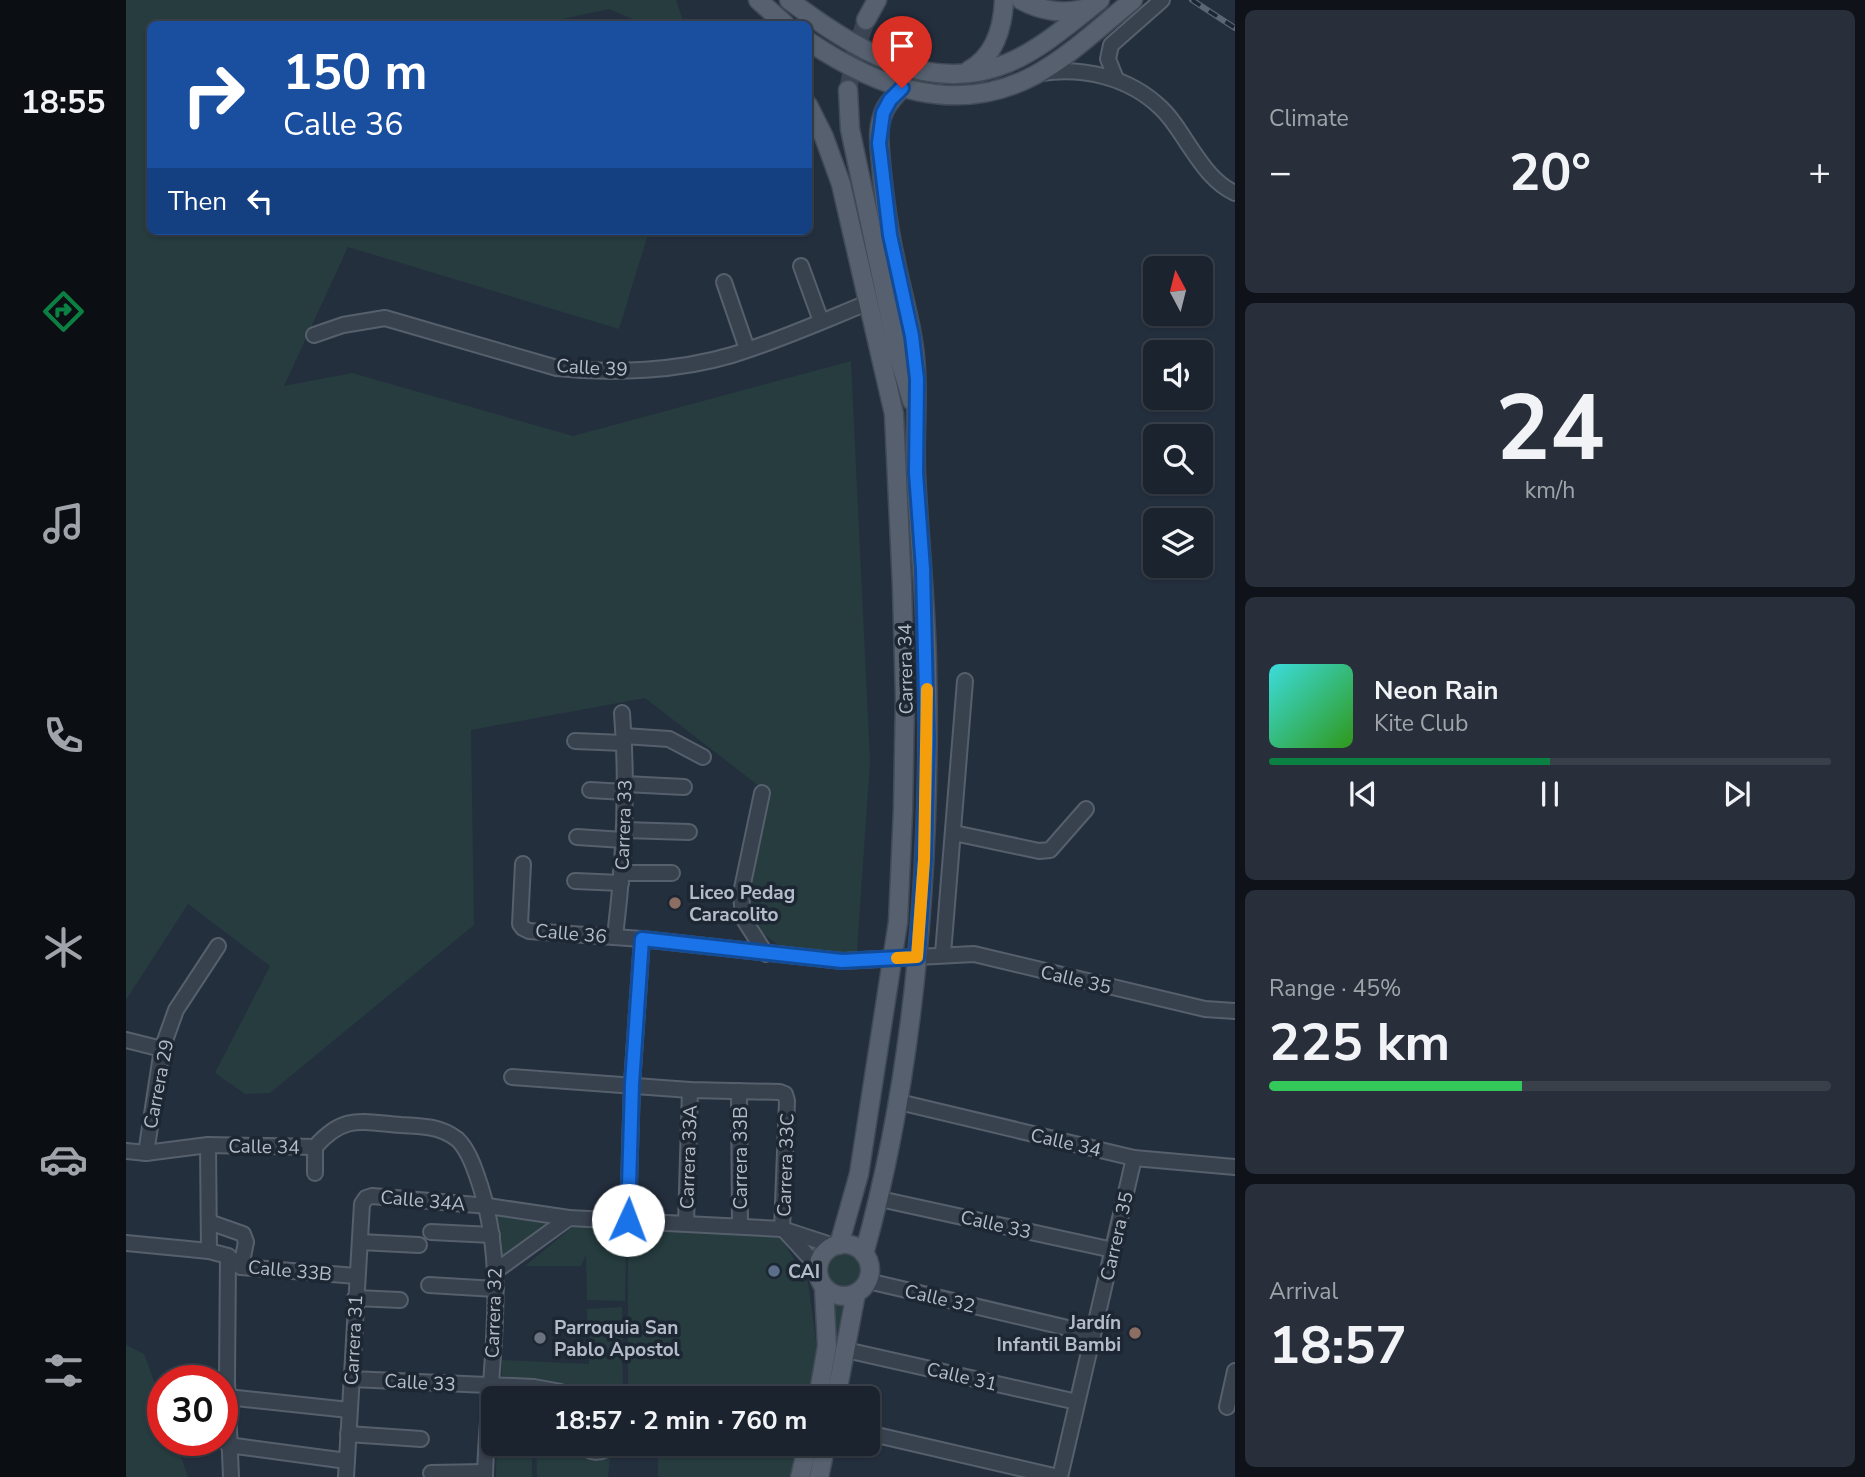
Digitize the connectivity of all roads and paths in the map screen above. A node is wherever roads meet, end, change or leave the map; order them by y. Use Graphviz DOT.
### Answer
graph roads {
  1 [pos="759,0"];
  2 [pos="789,0"];
  3 [pos="877,0"];
  4 [pos="1004,0"];
  5 [pos="1021,0"];
  6 [pos="1133,0"];
  7 [pos="1162,0"];
  8 [pos="1097,3"];
  9 [pos="866,20"];
  10 [pos="769,21"];
  11 [pos="782,21"];
  12 [pos="812,43"];
  13 [pos="1036,74"];
  14 [pos="962,75"];
  15 [pos="1116,79"];
  16 [pos="902,88"];
  17 [pos="848,90"];
  18 [pos="812,113"];
  19 [pos="1233,192"];
  20 [pos="802,266"];
  21 [pos="724,282"];
  22 [pos="867,303"];
  23 [pos="821,321"];
  24 [pos="314,335"];
  25 [pos="747,349"];
  26 [pos="898,354"];
  27 [pos="915,411"];
  28 [pos="894,414"];
  29 [pos="965,681"];
  30 [pos="622,713"];
  31 [pos="624,740"];
  32 [pos="575,741"];
  33 [pos="703,757"];
  34 [pos="684,787"];
  35 [pos="625,788"];
  36 [pos="590,790"];
  37 [pos="762,793"];
  38 [pos="1086,809"];
  39 [pos="689,832"];
  40 [pos="954,833"];
  41 [pos="623,835"];
  42 [pos="577,837"];
  43 [pos="523,864"];
  44 [pos="672,873"];
  45 [pos="621,878"];
  46 [pos="575,881"];
  47 [pos="615,937"];
  48 [pos="642,939"];
  49 [pos="218,946"];
  50 [pos="766,954"];
  51 [pos="943,954"];
  52 [pos="917,957"];
  53 [pos="894,958"];
  54 [pos="1235,1011"];
  55 [pos="126,1040"];
  56 [pos="162,1049"];
  57 [pos="512,1077"];
  58 [pos="632,1084"];
  59 [pos="690,1090"];
  60 [pos="739,1091"];
  61 [pos="899,1102"];
  62 [pos="436,1127"];
  63 [pos="208,1145"];
  64 [pos="315,1147"];
  65 [pos="126,1151"];
  66 [pos="146,1153"];
  67 [pos="1134,1158"];
  68 [pos="1235,1167"];
  69 [pos="316,1173"];
  70 [pos="880,1199"];
  71 [pos="362,1204"];
  72 [pos="488,1206"];
  73 [pos="569,1219"];
  74 [pos="628,1220"];
  75 [pos="209,1222"];
  76 [pos="686,1223"];
  77 [pos="740,1226"];
  78 [pos="782,1229"];
  79 [pos="431,1232"];
  80 [pos="492,1235"];
  81 [pos="360,1242"];
  82 [pos="126,1243"];
  83 [pos="419,1245"];
  84 [pos="836,1245"];
  85 [pos="1113,1250"];
  86 [pos="209,1251"];
  87 [pos="864,1254"];
  88 [pos="228,1256"];
  89 [pos="242,1267"];
  90 [pos="818,1267"];
  91 [pos="497,1270"];
  92 [pos="357,1276"];
  93 [pos="429,1286"];
  94 [pos="862,1287"];
  95 [pos="824,1288"];
  96 [pos="496,1289"];
  97 [pos="355,1298"];
  98 [pos="400,1300"];
  99 [pos="1093,1334"];
  100 [pos="846,1350"];
  101 [pos="227,1365"];
  102 [pos="1235,1371"];
  103 [pos="351,1379"];
  104 [pos="491,1386"];
  105 [pos="821,1386"];
  106 [pos="838,1386"];
  107 [pos="238,1398"];
  108 [pos="1077,1402"];
  109 [pos="1227,1407"];
  110 [pos="349,1410"];
  111 [pos="348,1434"];
  112 [pos="880,1436"];
  113 [pos="421,1439"];
  114 [pos="238,1446"];
  115 [pos="229,1456"];
  116 [pos="486,1456"];
  117 [pos="805,1456"];
  118 [pos="823,1456"];
  119 [pos="346,1461"];
  120 [pos="431,1473"];
  121 [pos="485,1474"];
  122 [pos="231,1477"];
  123 [pos="346,1477"];
  124 [pos="800,1477"];
  125 [pos="819,1477"];
  126 [pos="1059,1477"];
  1 -- 10 [label="main road"];
  1 -- 11 [label="main road"];
  2 -- 14 [label="main road"];
  3 -- 9 [label="main road"];
  4 -- 14 [label="main road"];
  5 -- 8 [label="main road"];
  6 -- 13 [label="main road"];
  7 -- 15 [label="street"];
  8 -- 14 [label="main road"];
  12 -- 16 [label="main road"];
  13 -- 15 [label="street"];
  13 -- 16 [label="main road"];
  15 -- 19 [label="street"];
  16 -- 27 [label="main road, Carrera 34"];
  17 -- 26 [label="main road"];
  18 -- 22 [label="main road, Carrera 34"];
  20 -- 23 [label="street"];
  21 -- 25 [label="street"];
  22 -- 23 [label="street, Calle 39"];
  22 -- 28 [label="main road, Carrera 34"];
  23 -- 25 [label="street, Calle 39"];
  24 -- 25 [label="street, Calle 39"];
  26 -- 27 [label="main road"];
  26 -- 28 [label="main road"];
  27 -- 52 [label="main road, Carrera 34"];
  28 -- 53 [label="main road, Carrera 34"];
  29 -- 40 [label="street"];
  30 -- 31 [label="street, Carrera 33"];
  31 -- 32 [label="street"];
  31 -- 33 [label="street"];
  31 -- 35 [label="street, Carrera 33"];
  34 -- 35 [label="street"];
  35 -- 36 [label="street"];
  35 -- 41 [label="street, Carrera 33"];
  37 -- 50 [label="street"];
  38 -- 40 [label="street"];
  39 -- 41 [label="street"];
  40 -- 51 [label="street"];
  41 -- 42 [label="street"];
  41 -- 45 [label="street, Carrera 33"];
  43 -- 47 [label="street, Calle 36"];
  44 -- 45 [label="street"];
  45 -- 46 [label="street"];
  45 -- 47 [label="street, Carrera 33"];
  47 -- 48 [label="street, Calle 36"];
  48 -- 50 [label="street, Calle 36"];
  48 -- 58 [label="street"];
  49 -- 56 [label="street, Carrera 29"];
  50 -- 53 [label="street, Calle 36"];
  51 -- 52 [label="street, Calle 35"];
  51 -- 54 [label="street, Calle 35"];
  52 -- 53 [label="street, Calle 36"];
  52 -- 61 [label="main road, Carrera 34"];
  53 -- 84 [label="main road, Carrera 34"];
  55 -- 56 [label="street"];
  56 -- 66 [label="street, Carrera 29"];
  57 -- 58 [label="street"];
  58 -- 59 [label="street"];
  58 -- 74 [label="street"];
  59 -- 60 [label="street"];
  59 -- 76 [label="street, Carrera 33A"];
  60 -- 77 [label="street, Carrera 33B"];
  60 -- 78 [label="street, Carrera 33C"];
  61 -- 67 [label="street, Calle 34"];
  61 -- 70 [label="main road, Carrera 34"];
  62 -- 64 [label="street, Calle 34"];
  62 -- 72 [label="street, Carrera 32"];
  63 -- 64 [label="street, Calle 34"];
  63 -- 66 [label="street, Calle 34"];
  63 -- 75 [label="street"];
  64 -- 69 [label="street"];
  65 -- 66 [label="street, Calle 34"];
  67 -- 68 [label="street, Calle 34"];
  67 -- 85 [label="street, Carrera 35"];
  70 -- 85 [label="street, Calle 33"];
  70 -- 87 [label="main road, Carrera 34"];
  71 -- 72 [label="street, Calle 34A"];
  71 -- 81 [label="street, Carrera 31"];
  72 -- 73 [label="street"];
  72 -- 80 [label="street, Carrera 32"];
  73 -- 74 [label="street"];
  73 -- 91 [label="street"];
  74 -- 76 [label="street"];
  75 -- 86 [label="street"];
  75 -- 89 [label="street"];
  76 -- 77 [label="street"];
  77 -- 78 [label="street"];
  78 -- 84 [label="street"];
  78 -- 90 [label="street"];
  79 -- 80 [label="street"];
  80 -- 91 [label="street, Carrera 32"];
  81 -- 83 [label="street"];
  81 -- 92 [label="street, Carrera 31"];
  82 -- 86 [label="street"];
  84 -- 87 [label="main road"];
  84 -- 90 [label="main road"];
  85 -- 99 [label="street, Carrera 35"];
  86 -- 88 [label="street"];
  87 -- 94 [label="main road"];
  88 -- 89 [label="street, Calle 33B"];
  88 -- 101 [label="street"];
  89 -- 92 [label="street, Calle 33B"];
  90 -- 95 [label="main road"];
  91 -- 96 [label="street, Carrera 32"];
  92 -- 97 [label="street, Carrera 31"];
  93 -- 96 [label="street"];
  94 -- 95 [label="main road"];
  94 -- 99 [label="street, Calle 32"];
  94 -- 100 [label="main road"];
  95 -- 105 [label="main road"];
  96 -- 104 [label="street, Carrera 32"];
  97 -- 98 [label="street, Calle 33B"];
  97 -- 103 [label="street, Carrera 31"];
  99 -- 108 [label="street, Carrera 35"];
  100 -- 106 [label="main road"];
  100 -- 108 [label="street, Calle 31"];
  102 -- 109 [label="street"];
  103 -- 104 [label="street, Calle 33"];
  103 -- 110 [label="street, Carrera 31"];
  107 -- 110 [label="street"];
  108 -- 126 [label="street, Carrera 35"];
  110 -- 111 [label="street, Carrera 31"];
  111 -- 113 [label="street"];
  111 -- 119 [label="street, Carrera 31"];
  112 -- 126 [label="street"];
  114 -- 119 [label="street"];
  115 -- 122 [label="street"];
  116 -- 121 [label="street, Carrera 32"];
  117 -- 124 [label="main road"];
  118 -- 125 [label="main road"];
  119 -- 123 [label="street, Carrera 31"];
  120 -- 121 [label="street"];
}
